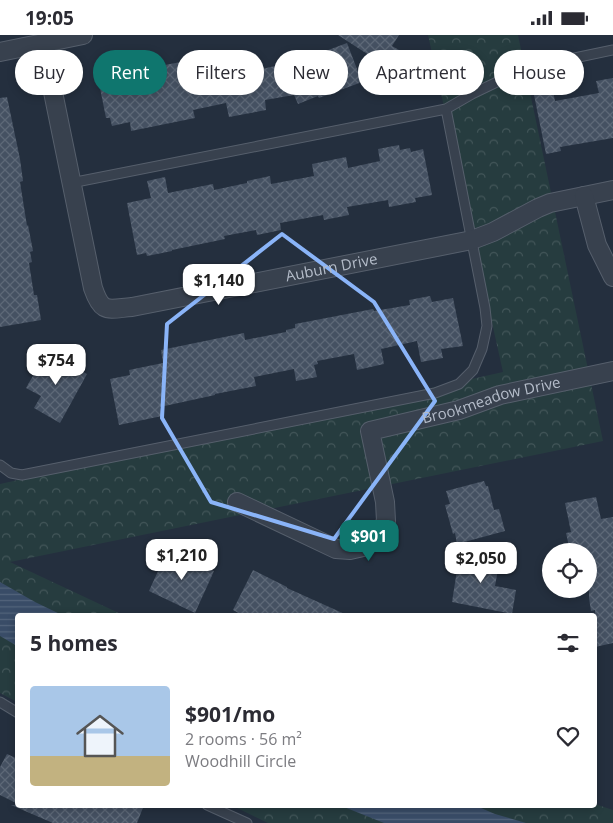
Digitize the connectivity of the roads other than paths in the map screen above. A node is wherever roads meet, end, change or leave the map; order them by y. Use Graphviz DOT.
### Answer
graph roads {
  1 [pos="83,35"];
  2 [pos="43,43"];
  3 [pos="613,51"];
  4 [pos="0,52"];
  5 [pos="446,109"];
  6 [pos="71,183"];
  7 [pos="613,190"];
  8 [pos="584,196"];
  9 [pos="472,240"];
  10 [pos="613,277"];
  11 [pos="613,371"];
  12 [pos="0,465"];
  13 [pos="237,501"];
  14 [pos="0,702"];
  15 [pos="15,711"];
  16 [pos="214,808"];
  17 [pos="247,823"];
  1 -- 2 [label="street"];
  2 -- 4 [label="street"];
  2 -- 6 [label="street, Auburn Drive"];
  3 -- 5 [label="lane"];
  5 -- 6 [label="lane"];
  5 -- 9 [label="lane"];
  6 -- 9 [label="street, Auburn Drive"];
  7 -- 8 [label="street, Auburn Drive"];
  8 -- 9 [label="street, Auburn Drive"];
  8 -- 10 [label="street"];
  9 -- 12 [label="lane"];
  11 -- 13 [label="street, Brookmeadow Drive"];
  14 -- 15 [label="lane"];
  16 -- 17 [label="lane"];
}
